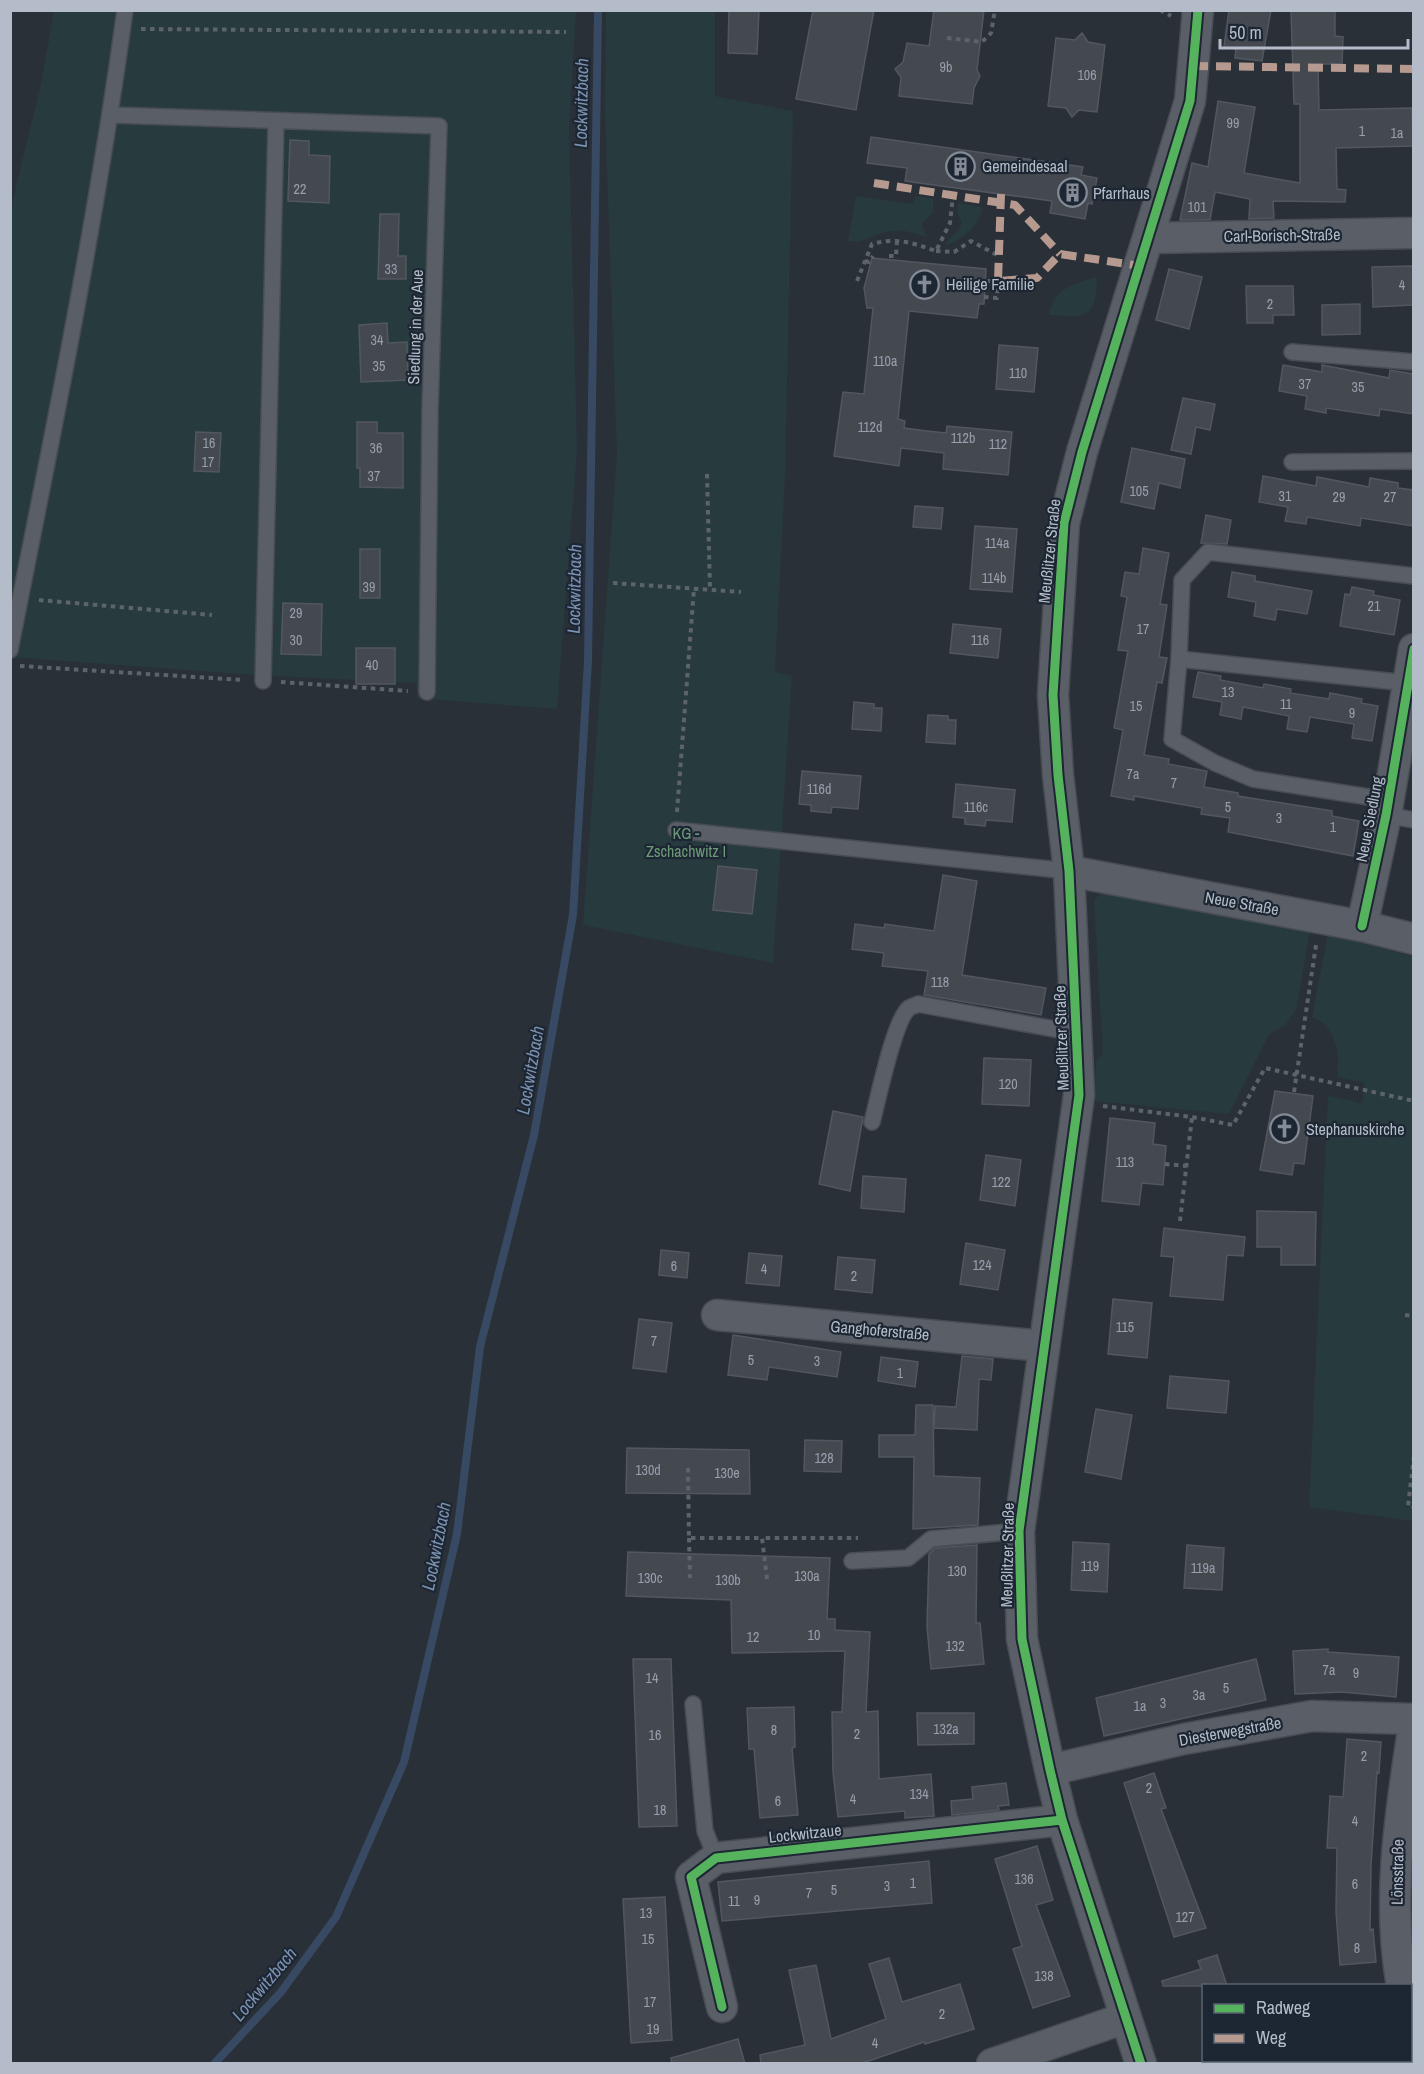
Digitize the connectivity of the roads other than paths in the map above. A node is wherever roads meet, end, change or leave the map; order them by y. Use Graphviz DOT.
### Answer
graph roads {
  1 [pos="125,10"];
  2 [pos="1197,10"];
  3 [pos="111,115"];
  4 [pos="276,122"];
  5 [pos="1413,233"];
  6 [pos="1150,238"];
  7 [pos="1292,352"];
  8 [pos="1413,362"];
  9 [pos="1413,461"];
  10 [pos="1292,462"];
  11 [pos="1413,576"];
  12 [pos="1413,649"];
  13 [pos="10,650"];
  14 [pos="1179,659"];
  15 [pos="263,681"];
  16 [pos="1407,683"];
  17 [pos="427,692"];
  18 [pos="1408,718"];
  19 [pos="1396,811"];
  20 [pos="676,830"];
  21 [pos="1069,871"];
  22 [pos="1362,926"];
  23 [pos="1413,939"];
  24 [pos="1076,1033"];
  25 [pos="872,1122"];
  26 [pos="717,1314"];
  27 [pos="1043,1346"];
  28 [pos="1019,1531"];
  29 [pos="852,1561"];
  30 [pos="693,1704"];
  31 [pos="1413,1719"];
  32 [pos="1413,1724"];
  33 [pos="1050,1770"];
  34 [pos="1062,1820"];
  35 [pos="716,1858"];
  36 [pos="1402,1984"];
  37 [pos="722,2007"];
  38 [pos="1125,2018"];
  39 [pos="992,2064"];
  40 [pos="1141,2064"];
  1 -- 3 [label="lane"];
  2 -- 6 [label="street, Meußlitzer Straße"];
  3 -- 4 [label="lane, Siedlung in der Aue"];
  3 -- 13 [label="lane"];
  4 -- 15 [label="lane"];
  4 -- 17 [label="lane, Siedlung in der Aue"];
  5 -- 6 [label="street, Carl-Borisch-Straße"];
  6 -- 21 [label="street, Meußlitzer Straße"];
  7 -- 8 [label="lane"];
  9 -- 10 [label="lane"];
  11 -- 14 [label="lane, Neue Siedlung"];
  12 -- 16 [label="street, Neue Siedlung"];
  14 -- 16 [label="lane"];
  14 -- 19 [label="lane, Neue Siedlung"];
  16 -- 18 [label="street, Neue Siedlung"];
  18 -- 19 [label="street, Neue Siedlung"];
  19 -- 22 [label="street, Neue Siedlung"];
  20 -- 21 [label="lane"];
  21 -- 22 [label="street, Neue Straße"];
  21 -- 24 [label="street, Meußlitzer Straße"];
  22 -- 23 [label="street, Neue Straße"];
  24 -- 25 [label="lane"];
  24 -- 27 [label="street, Meußlitzer Straße"];
  26 -- 27 [label="street, Ganghoferstraße"];
  27 -- 28 [label="street, Meußlitzer Straße"];
  28 -- 29 [label="lane"];
  28 -- 33 [label="street, Meußlitzer Straße"];
  30 -- 35 [label="lane"];
  31 -- 33 [label="street, Diesterwegstraße"];
  32 -- 36 [label="street, Lönsstraße"];
  33 -- 34 [label="street, Meußlitzer Straße"];
  34 -- 35 [label="street, Lockwitzaue"];
  34 -- 38 [label="street, Meußlitzer Straße"];
  35 -- 37 [label="street"];
  38 -- 39 [label="street"];
  38 -- 40 [label="street, Meußlitzer Straße"];
}
